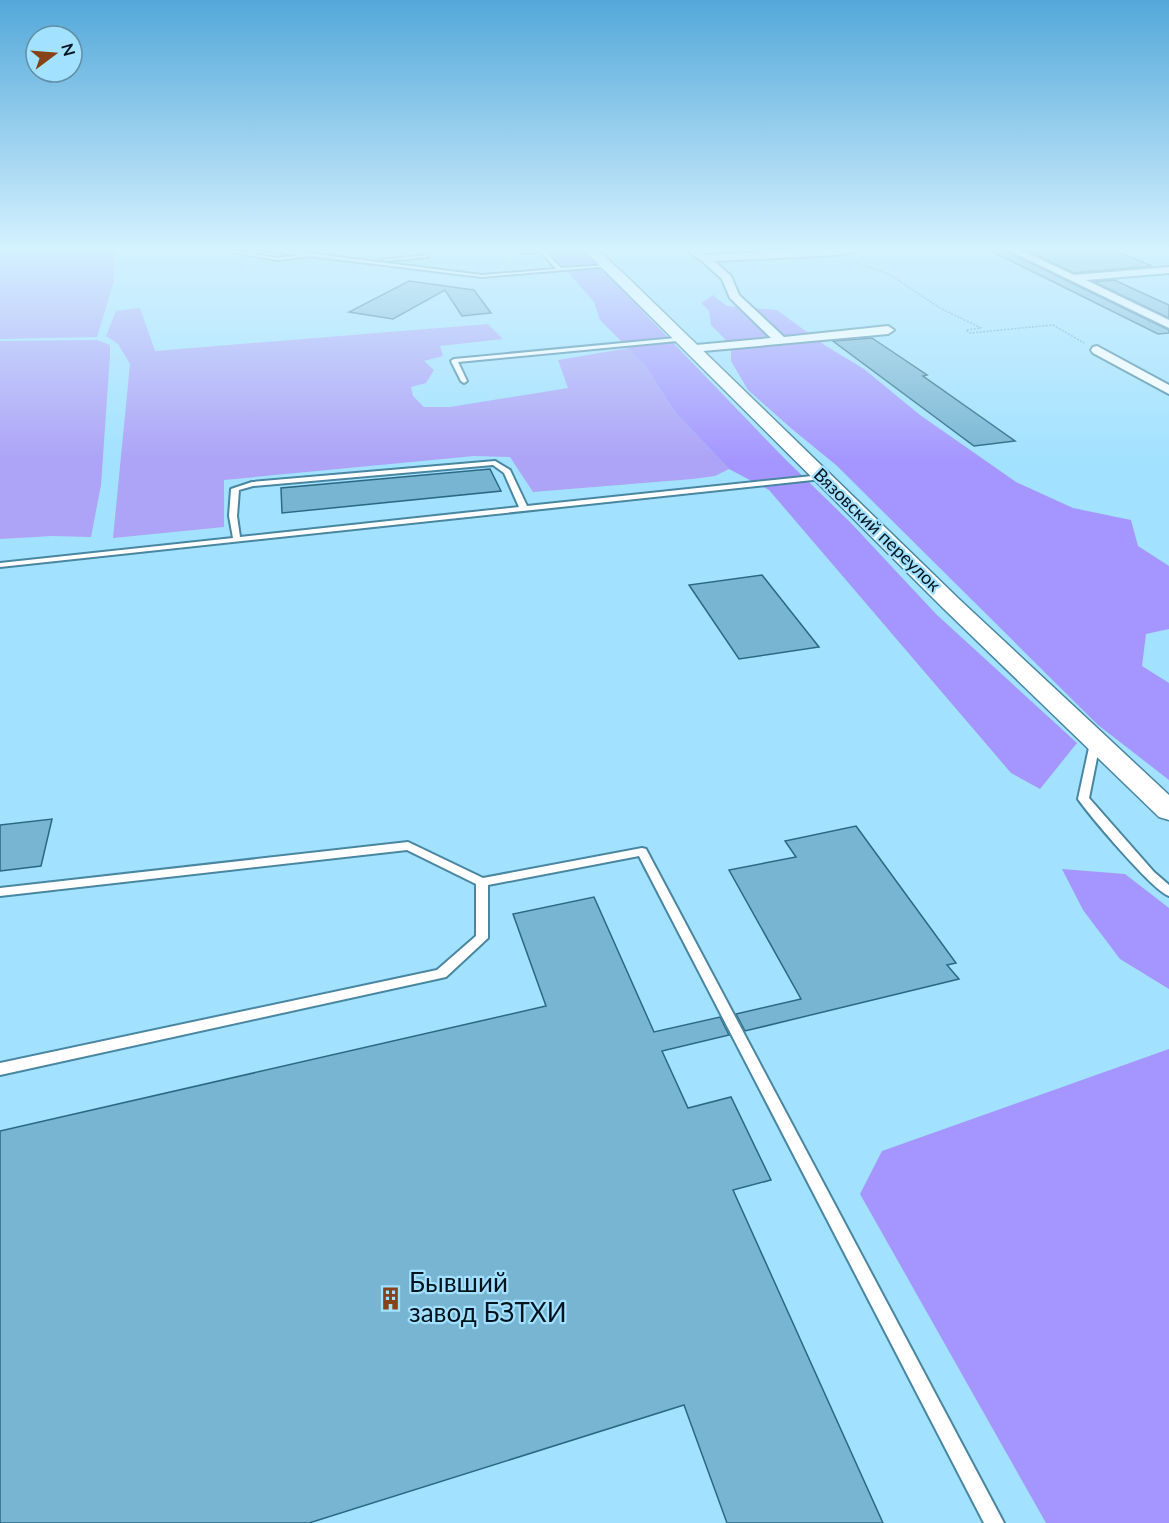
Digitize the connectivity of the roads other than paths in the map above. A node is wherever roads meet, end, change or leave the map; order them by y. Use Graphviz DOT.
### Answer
graph roads {
  1 [pos="664,318"];
  2 [pos="758,318"];
  3 [pos="888,330"];
  4 [pos="781,340"];
  5 [pos="691,344"];
  6 [pos="1097,350"];
  7 [pos="464,381"];
  8 [pos="1169,390"];
  9 [pos="822,477"];
  10 [pos="524,509"];
  11 [pos="237,540"];
  12 [pos="0,565"];
  13 [pos="1095,742"];
  14 [pos="1165,804"];
  15 [pos="482,882"];
  16 [pos="0,892"];
  17 [pos="1169,892"];
  18 [pos="0,1069"];
  19 [pos="994,1523"];
  1 -- 5 [label="street, Вязовский переулок"];
  2 -- 4 [label="street"];
  3 -- 4 [label="street"];
  4 -- 5 [label="street"];
  5 -- 7 [label="lane"];
  5 -- 9 [label="street, Вязовский переулок"];
  6 -- 8 [label="street"];
  9 -- 10 [label="lane"];
  9 -- 13 [label="street, Вязовский переулок"];
  10 -- 11 [label="lane"];
  10 -- 11 [label="lane"];
  11 -- 12 [label="lane"];
  13 -- 14 [label="street, Вязовский переулок"];
  13 -- 17 [label="lane"];
  15 -- 16 [label="lane"];
  15 -- 18 [label="lane"];
  15 -- 19 [label="lane"];
}
